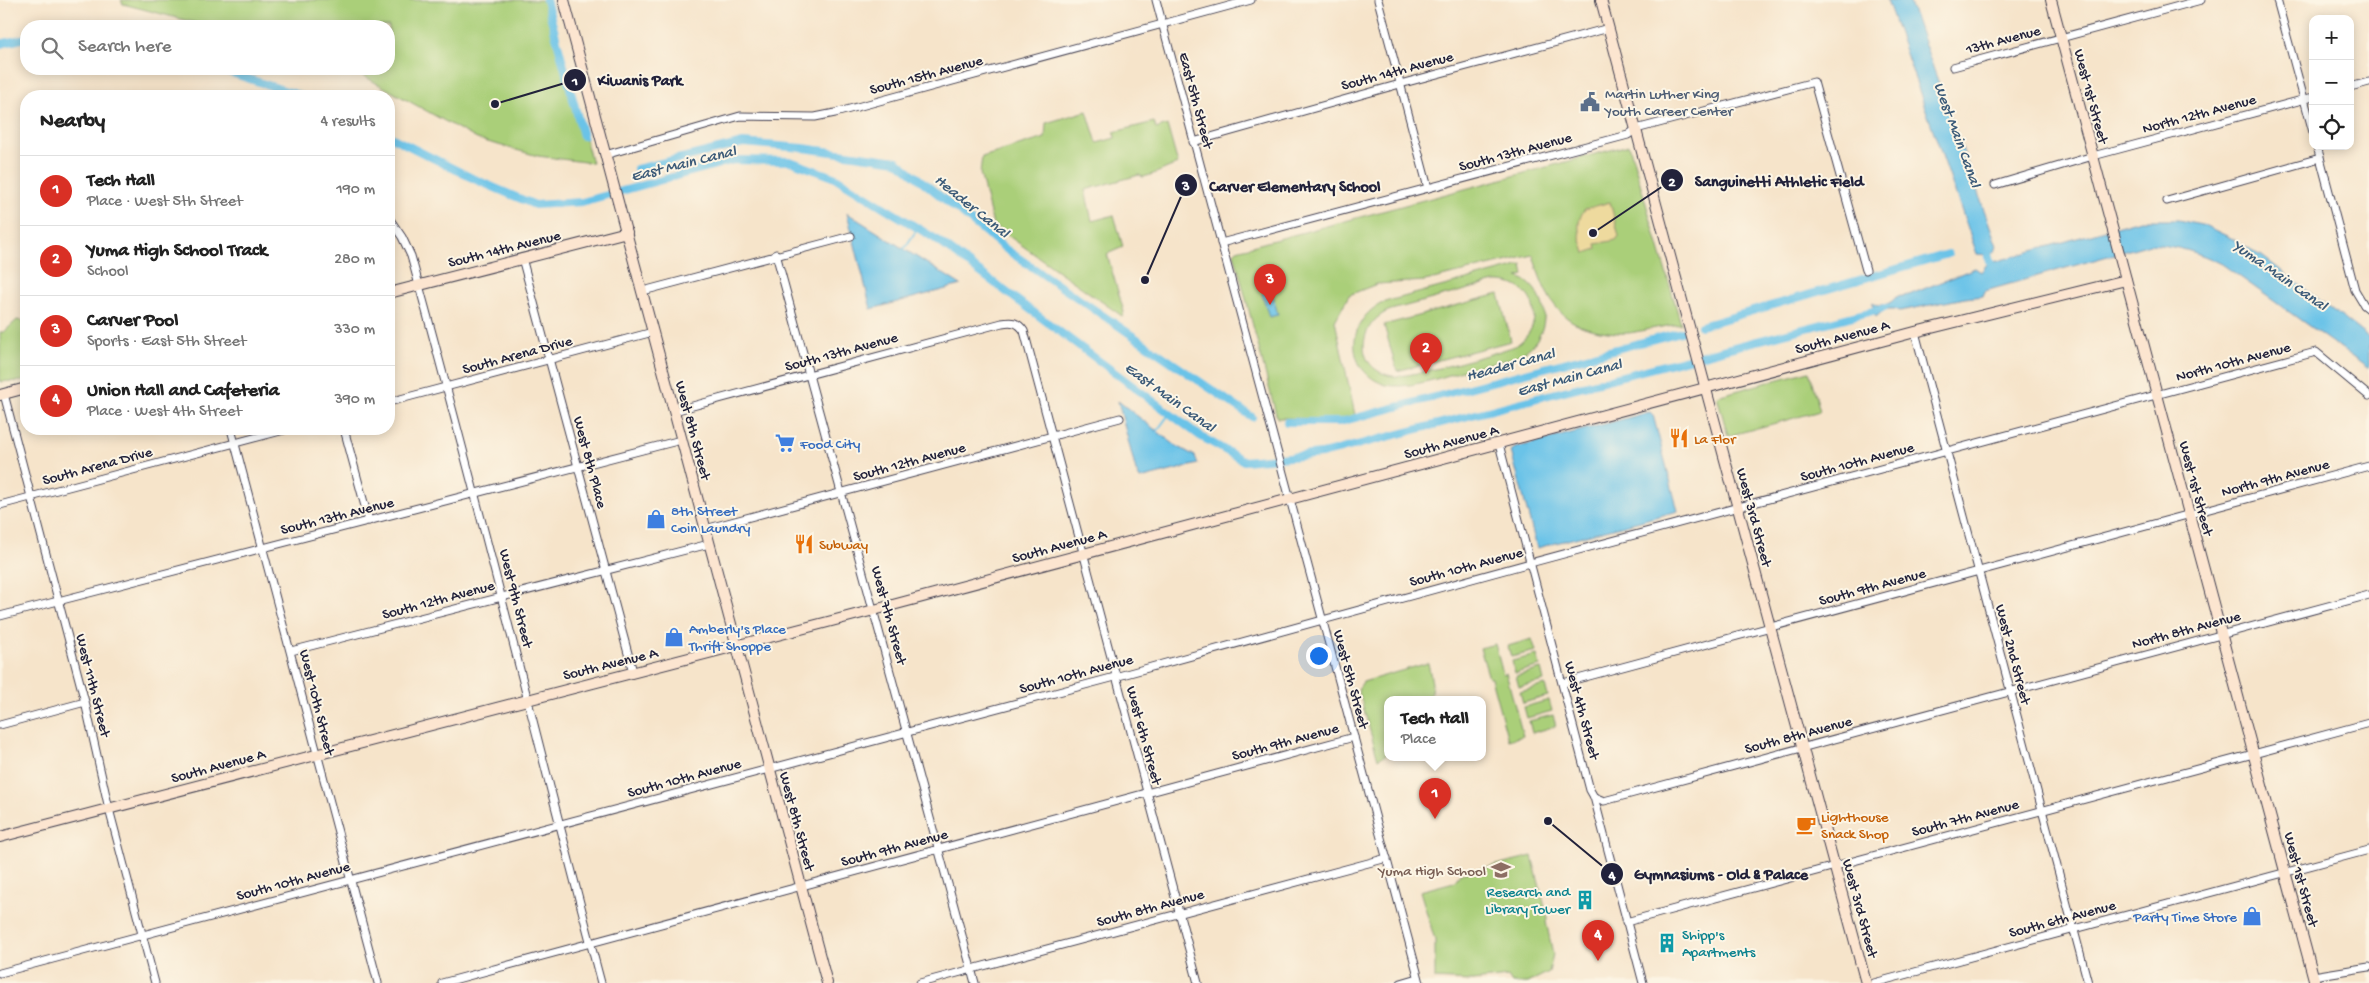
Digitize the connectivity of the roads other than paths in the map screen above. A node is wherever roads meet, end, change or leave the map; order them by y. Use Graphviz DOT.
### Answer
graph roads {
  1 [pos="564,0"];
  2 [pos="1156,0"];
  3 [pos="1251,0"];
  4 [pos="1378,0"];
  5 [pos="1601,0"];
  6 [pos="2051,0"];
  7 [pos="2201,0"];
  8 [pos="2278,0"];
  9 [pos="1163,24"];
  10 [pos="1608,28"];
  11 [pos="2061,38"];
  12 [pos="1953,67"];
  13 [pos="2369,82"];
  14 [pos="1400,84"];
  15 [pos="2354,86"];
  16 [pos="2309,98"];
  17 [pos="2304,100"];
  18 [pos="2309,118"];
  19 [pos="1636,129"];
  20 [pos="1193,142"];
  21 [pos="2318,150"];
  22 [pos="606,155"];
  23 [pos="2093,156"];
  24 [pos="2320,158"];
  25 [pos="1995,185"];
  26 [pos="1428,188"];
  27 [pos="2167,201"];
  28 [pos="395,226"];
  29 [pos="627,232"];
  30 [pos="851,236"];
  31 [pos="1220,243"];
  32 [pos="776,254"];
  33 [pos="522,258"];
  34 [pos="1866,270"];
  35 [pos="2126,280"];
  36 [pos="419,285"];
  37 [pos="395,291"];
  38 [pos="643,291"];
  39 [pos="2369,309"];
  40 [pos="1016,323"];
  41 [pos="653,332"];
  42 [pos="1914,332"];
  43 [pos="549,359"];
  44 [pos="810,374"];
  45 [pos="447,388"];
  46 [pos="1706,389"];
  47 [pos="20,390"];
  48 [pos="2,394"];
  49 [pos="2157,396"];
  50 [pos="2369,396"];
  51 [pos="395,401"];
  52 [pos="674,411"];
  53 [pos="1120,418"];
  54 [pos="233,435"];
  55 [pos="265,435"];
  56 [pos="346,435"];
  57 [pos="1052,437"];
  58 [pos="682,440"];
  59 [pos="235,443"];
  60 [pos="1498,444"];
  61 [pos="1946,452"];
  62 [pos="578,466"];
  63 [pos="2369,466"];
  64 [pos="1282,468"];
  65 [pos="476,493"];
  66 [pos="842,493"];
  67 [pos="31,497"];
  68 [pos="1290,499"];
  69 [pos="0,505"];
  70 [pos="1738,508"];
  71 [pos="2189,515"];
  72 [pos="369,521"];
  73 [pos="705,529"];
  74 [pos="709,544"];
  75 [pos="263,548"];
  76 [pos="1083,554"];
  77 [pos="1530,563"];
  78 [pos="606,569"];
  79 [pos="1978,572"];
  80 [pos="2369,595"];
  81 [pos="502,596"];
  82 [pos="58,601"];
  83 [pos="874,610"];
  84 [pos="0,616"];
  85 [pos="1323,620"];
  86 [pos="1770,628"];
  87 [pos="2221,634"];
  88 [pos="736,645"];
  89 [pos="291,651"];
  90 [pos="633,672"];
  91 [pos="1115,677"];
  92 [pos="1562,683"];
  93 [pos="2010,692"];
  94 [pos="526,700"];
  95 [pos="85,702"];
  96 [pos="2369,723"];
  97 [pos="0,725"];
  98 [pos="907,731"];
  99 [pos="1354,737"];
  100 [pos="1802,747"];
  101 [pos="2253,753"];
  102 [pos="317,754"];
  103 [pos="769,769"];
  104 [pos="1147,793"];
  105 [pos="1594,797"];
  106 [pos="109,809"];
  107 [pos="2042,810"];
  108 [pos="558,824"];
  109 [pos="0,837"];
  110 [pos="938,849"];
  111 [pos="2369,850"];
  112 [pos="1387,858"];
  113 [pos="1834,867"];
  114 [pos="2285,873"];
  115 [pos="351,879"];
  116 [pos="800,886"];
  117 [pos="1180,913"];
  118 [pos="1626,922"];
  119 [pos="2073,929"];
  120 [pos="141,935"];
  121 [pos="590,943"];
  122 [pos="2369,966"];
  123 [pos="971,969"];
  124 [pos="0,973"];
  125 [pos="2314,979"];
  126 [pos="1419,981"];
  127 [pos="155,983"];
  128 [pos="378,983"];
  129 [pos="442,983"];
  130 [pos="601,983"];
  131 [pos="827,983"];
  132 [pos="920,983"];
  133 [pos="975,983"];
  134 [pos="1198,983"];
  135 [pos="1401,983"];
  136 [pos="1643,983"];
  137 [pos="1866,983"];
  138 [pos="1874,983"];
  139 [pos="2088,983"];
  1 -- 22 [label="main road, West 8th Street"];
  2 -- 9 [label="street, East 5th Street"];
  3 -- 9 [label="street, South 15th Avenue"];
  4 -- 14 [label="street"];
  5 -- 10 [label="main road, West 3rd Street"];
  6 -- 11 [label="main road, West 1st Street"];
  7 -- 11 [label="street, 13th Avenue"];
  8 -- 17 [label="street"];
  9 -- 20 [label="street, East 5th Street"];
  9 -- 22 [label="street, South 15th Avenue"];
  10 -- 14 [label="street, South 14th Avenue"];
  10 -- 19 [label="main road, West 3rd Street"];
  11 -- 12 [label="street, 13th Avenue"];
  11 -- 23 [label="main road, West 1st Street"];
  13 -- 15 [label="street"];
  14 -- 20 [label="street, South 14th Avenue"];
  14 -- 26 [label="street"];
  16 -- 17 [label="street, North 12th Avenue"];
  17 -- 18 [label="street"];
  17 -- 23 [label="street, North 12th Avenue"];
  19 -- 26 [label="street, South 13th Avenue"];
  19 -- 34 [label="street, South 13th Avenue"];
  19 -- 46 [label="main road, West 3rd Street"];
  20 -- 31 [label="street, East 5th Street"];
  21 -- 24 [label="street"];
  22 -- 29 [label="main road, West 8th Street"];
  23 -- 25 [label="street"];
  23 -- 35 [label="main road, West 1st Street"];
  24 -- 27 [label="street"];
  24 -- 39 [label="street"];
  26 -- 31 [label="street, South 13th Avenue"];
  28 -- 36 [label="street, West 9th Street"];
  29 -- 33 [label="main road, South 14th Avenue"];
  29 -- 38 [label="main road, West 8th Street"];
  30 -- 32 [label="street"];
  31 -- 64 [label="street, East 5th Street"];
  32 -- 38 [label="street"];
  32 -- 44 [label="street, West 7th Street"];
  33 -- 36 [label="main road, South 14th Avenue"];
  33 -- 43 [label="street, West 8th Place"];
  35 -- 42 [label="main road, South Avenue A"];
  35 -- 49 [label="main road, West 1st Street"];
  36 -- 37 [label="main road, South 14th Avenue"];
  36 -- 45 [label="street, West 9th Street"];
  38 -- 41 [label="main road, West 8th Street"];
  40 -- 44 [label="street, South 13th Avenue"];
  40 -- 57 [label="street, West 6th Street"];
  41 -- 43 [label="street, South Arena Drive"];
  41 -- 52 [label="main road, West 8th Street"];
  42 -- 46 [label="main road, South Avenue A"];
  42 -- 61 [label="street, West 2nd Street"];
  43 -- 45 [label="street, South Arena Drive"];
  43 -- 62 [label="street, West 8th Place"];
  44 -- 52 [label="street, South 13th Avenue"];
  44 -- 66 [label="street, West 7th Street"];
  45 -- 51 [label="street, South Arena Drive"];
  45 -- 65 [label="street, West 9th Street"];
  46 -- 60 [label="main road, South Avenue A"];
  46 -- 70 [label="main road, West 3rd Street"];
  47 -- 48 [label="main road"];
  48 -- 67 [label="street, West 11th Street"];
  49 -- 50 [label="street, North 10th Avenue"];
  49 -- 61 [label="street, South 10th Avenue"];
  49 -- 71 [label="main road, West 1st Street"];
  52 -- 58 [label="main road, West 8th Street"];
  53 -- 57 [label="street, South 12th Avenue"];
  54 -- 59 [label="street, West 10th Street"];
  55 -- 59 [label="street, South Arena Drive"];
  56 -- 72 [label="street"];
  57 -- 66 [label="street, South 12th Avenue"];
  57 -- 76 [label="street, West 6th Street"];
  58 -- 62 [label="street, South 13th Avenue"];
  58 -- 73 [label="main road, West 8th Street"];
  59 -- 67 [label="street, South Arena Drive"];
  59 -- 75 [label="street, West 10th Street"];
  60 -- 68 [label="main road, South Avenue A"];
  60 -- 77 [label="street, West 4th Street"];
  61 -- 70 [label="street, South 10th Avenue"];
  61 -- 79 [label="street, West 2nd Street"];
  62 -- 65 [label="street, South 13th Avenue"];
  62 -- 78 [label="street, West 8th Place"];
  63 -- 71 [label="street, North 9th Avenue"];
  64 -- 68 [label="street, West 5th Street"];
  65 -- 72 [label="street, South 13th Avenue"];
  65 -- 81 [label="street, West 9th Street"];
  66 -- 73 [label="street, South 12th Avenue"];
  66 -- 83 [label="street, West 7th Street"];
  67 -- 69 [label="street, South Arena Drive"];
  67 -- 82 [label="street, West 11th Street"];
  68 -- 76 [label="main road, South Avenue A"];
  68 -- 85 [label="street, West 5th Street"];
  70 -- 77 [label="street, South 10th Avenue"];
  70 -- 86 [label="main road, West 3rd Street"];
  71 -- 79 [label="street, South 9th Avenue"];
  71 -- 87 [label="main road, West 1st Street"];
  72 -- 75 [label="street, South 13th Avenue"];
  73 -- 74 [label="main road, West 8th Street"];
  74 -- 78 [label="street, South 12th Avenue"];
  74 -- 88 [label="main road, West 8th Street"];
  75 -- 82 [label="street, South 13th Avenue"];
  75 -- 89 [label="street, West 10th Street"];
  76 -- 83 [label="main road, South Avenue A"];
  76 -- 91 [label="street, West 6th Street"];
  77 -- 85 [label="street, South 10th Avenue"];
  77 -- 92 [label="street, West 4th Street"];
  78 -- 81 [label="street, South 12th Avenue"];
  78 -- 90 [label="street, West 8th Place"];
  79 -- 86 [label="street, South 9th Avenue"];
  79 -- 93 [label="street, West 2nd Street"];
  80 -- 87 [label="street, North 8th Avenue"];
  81 -- 89 [label="street, South 12th Avenue"];
  81 -- 94 [label="street, West 9th Street"];
  82 -- 84 [label="street, South 13th Avenue"];
  82 -- 95 [label="street, West 11th Street"];
  83 -- 88 [label="main road, South Avenue A"];
  83 -- 98 [label="street, West 7th Street"];
  85 -- 91 [label="street, South 10th Avenue"];
  85 -- 99 [label="street, West 5th Street"];
  86 -- 92 [label="street, South 9th Avenue"];
  86 -- 100 [label="main road, West 3rd Street"];
  87 -- 93 [label="street, North 8th Avenue"];
  87 -- 101 [label="main road, West 1st Street"];
  88 -- 90 [label="main road, South Avenue A"];
  88 -- 103 [label="main road, West 8th Street"];
  89 -- 102 [label="street, West 10th Street"];
  90 -- 94 [label="main road, South Avenue A"];
  91 -- 98 [label="street, South 10th Avenue"];
  91 -- 104 [label="street, West 6th Street"];
  92 -- 105 [label="street, West 4th Street"];
  93 -- 100 [label="street, South 8th Avenue"];
  93 -- 107 [label="street, West 2nd Street"];
  94 -- 102 [label="main road, South Avenue A"];
  94 -- 108 [label="street, West 9th Street"];
  95 -- 97 [label="street"];
  95 -- 106 [label="street, West 11th Street"];
  96 -- 101 [label="street, South 7th Avenue"];
  98 -- 103 [label="street, South 10th Avenue"];
  98 -- 110 [label="street, West 7th Street"];
  99 -- 104 [label="street, South 9th Avenue"];
  99 -- 112 [label="street, West 5th Street"];
  100 -- 105 [label="street, South 8th Avenue"];
  100 -- 113 [label="main road, West 3rd Street"];
  101 -- 107 [label="street, South 7th Avenue"];
  101 -- 114 [label="main road, West 1st Street"];
  102 -- 106 [label="main road, South Avenue A"];
  102 -- 115 [label="street, West 10th Street"];
  103 -- 108 [label="street, South 10th Avenue"];
  103 -- 116 [label="main road, West 8th Street"];
  104 -- 110 [label="street, South 9th Avenue"];
  104 -- 117 [label="street, West 6th Street"];
  105 -- 118 [label="street, West 4th Street"];
  106 -- 109 [label="main road, South Avenue A"];
  106 -- 120 [label="street, West 11th Street"];
  107 -- 113 [label="street, South 7th Avenue"];
  107 -- 119 [label="street, West 2nd Street"];
  108 -- 115 [label="street, South 10th Avenue"];
  108 -- 121 [label="street, West 9th Street"];
  110 -- 116 [label="street, South 9th Avenue"];
  110 -- 123 [label="street, West 7th Street"];
  111 -- 114 [label="street, South 6th Avenue"];
  112 -- 117 [label="street, South 8th Avenue"];
  112 -- 126 [label="street, West 5th Street"];
  113 -- 118 [label="street, South 7th Avenue"];
  113 -- 137 [label="main road, West 3rd Street"];
  114 -- 119 [label="street, South 6th Avenue"];
  114 -- 125 [label="main road, West 1st Street"];
  115 -- 120 [label="street, South 10th Avenue"];
  115 -- 128 [label="street, West 10th Street"];
  116 -- 121 [label="street, South 9th Avenue"];
  116 -- 131 [label="main road, West 8th Street"];
  117 -- 123 [label="street, South 8th Avenue"];
  117 -- 134 [label="street, West 6th Street"];
  118 -- 136 [label="street, West 4th Street"];
  119 -- 138 [label="street, South 6th Avenue"];
  119 -- 139 [label="street, West 2nd Street"];
  120 -- 124 [label="street, South 10th Avenue"];
  120 -- 127 [label="street, West 11th Street"];
  121 -- 129 [label="street, South 9th Avenue"];
  121 -- 130 [label="street, West 9th Street"];
  122 -- 125 [label="street"];
  123 -- 132 [label="street, South 8th Avenue"];
  123 -- 133 [label="street, West 7th Street"];
  126 -- 135 [label="street"];
}
